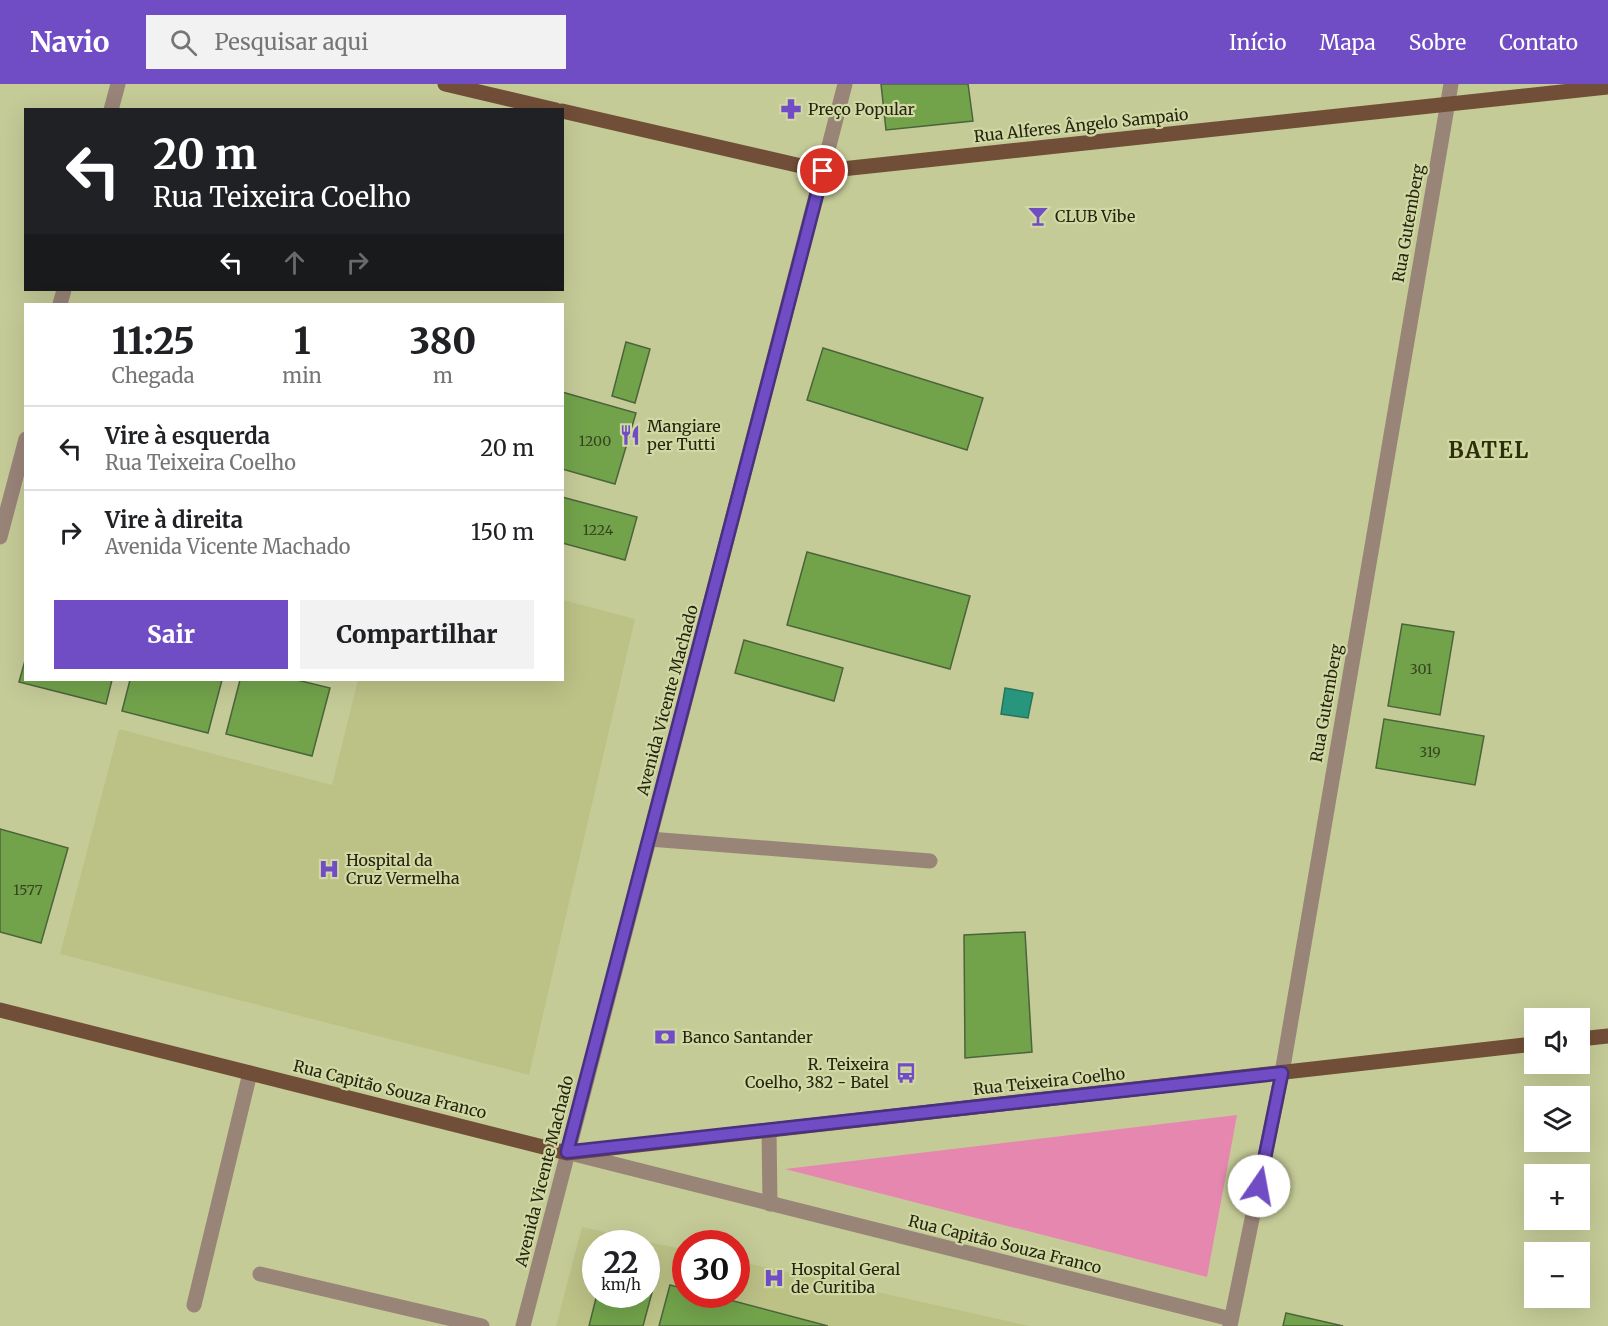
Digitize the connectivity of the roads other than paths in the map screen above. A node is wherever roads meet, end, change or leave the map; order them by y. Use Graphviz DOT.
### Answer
graph roads {
  1 [pos="118,84"];
  2 [pos="445,84"];
  3 [pos="845,84"];
  4 [pos="1451,84"];
  5 [pos="1608,87"];
  6 [pos="1446,104"];
  7 [pos="112,108"];
  8 [pos="547,108"];
  9 [pos="564,111"];
  10 [pos="823,171"];
  11 [pos="24,447"];
  12 [pos="0,537"];
  13 [pos="649,839"];
  14 [pos="930,861"];
  15 [pos="0,1010"];
  16 [pos="1608,1036"];
  17 [pos="1590,1038"];
  18 [pos="1524,1045"];
  19 [pos="250,1073"];
  20 [pos="1282,1073"];
  21 [pos="769,1131"];
  22 [pos="567,1152"];
  23 [pos="770,1204"];
  24 [pos="261,1274"];
  25 [pos="194,1305"];
  26 [pos="1231,1323"];
  27 [pos="482,1326"];
  28 [pos="523,1326"];
  1 -- 7 [label="street"];
  2 -- 8 [label="main road"];
  3 -- 10 [label="street, Avenida Vicente Machado"];
  4 -- 6 [label="street, Rua Gutemberg"];
  5 -- 6 [label="main road, Rua Alferes Ângelo Sampaio"];
  6 -- 10 [label="main road, Rua Alferes Ângelo Sampaio"];
  6 -- 20 [label="street, Rua Gutemberg"];
  9 -- 10 [label="main road, Rua Alferes Ângelo Sampaio"];
  10 -- 13 [label="street, Avenida Vicente Machado"];
  11 -- 12 [label="street"];
  13 -- 14 [label="street"];
  13 -- 22 [label="street, Avenida Vicente Machado"];
  15 -- 19 [label="main road, Rua Capitão Souza Franco"];
  16 -- 17 [label="main road"];
  18 -- 20 [label="main road, Rua Teixeira Coelho"];
  19 -- 22 [label="main road, Rua Capitão Souza Franco"];
  19 -- 25 [label="street"];
  20 -- 21 [label="main road, Rua Teixeira Coelho"];
  20 -- 26 [label="street, Rua Gutemberg"];
  21 -- 22 [label="main road, Rua Teixeira Coelho"];
  21 -- 23 [label="street"];
  22 -- 23 [label="street, Rua Capitão Souza Franco"];
  22 -- 28 [label="street, Avenida Vicente Machado"];
  23 -- 26 [label="street, Rua Capitão Souza Franco"];
  24 -- 27 [label="street"];
}
